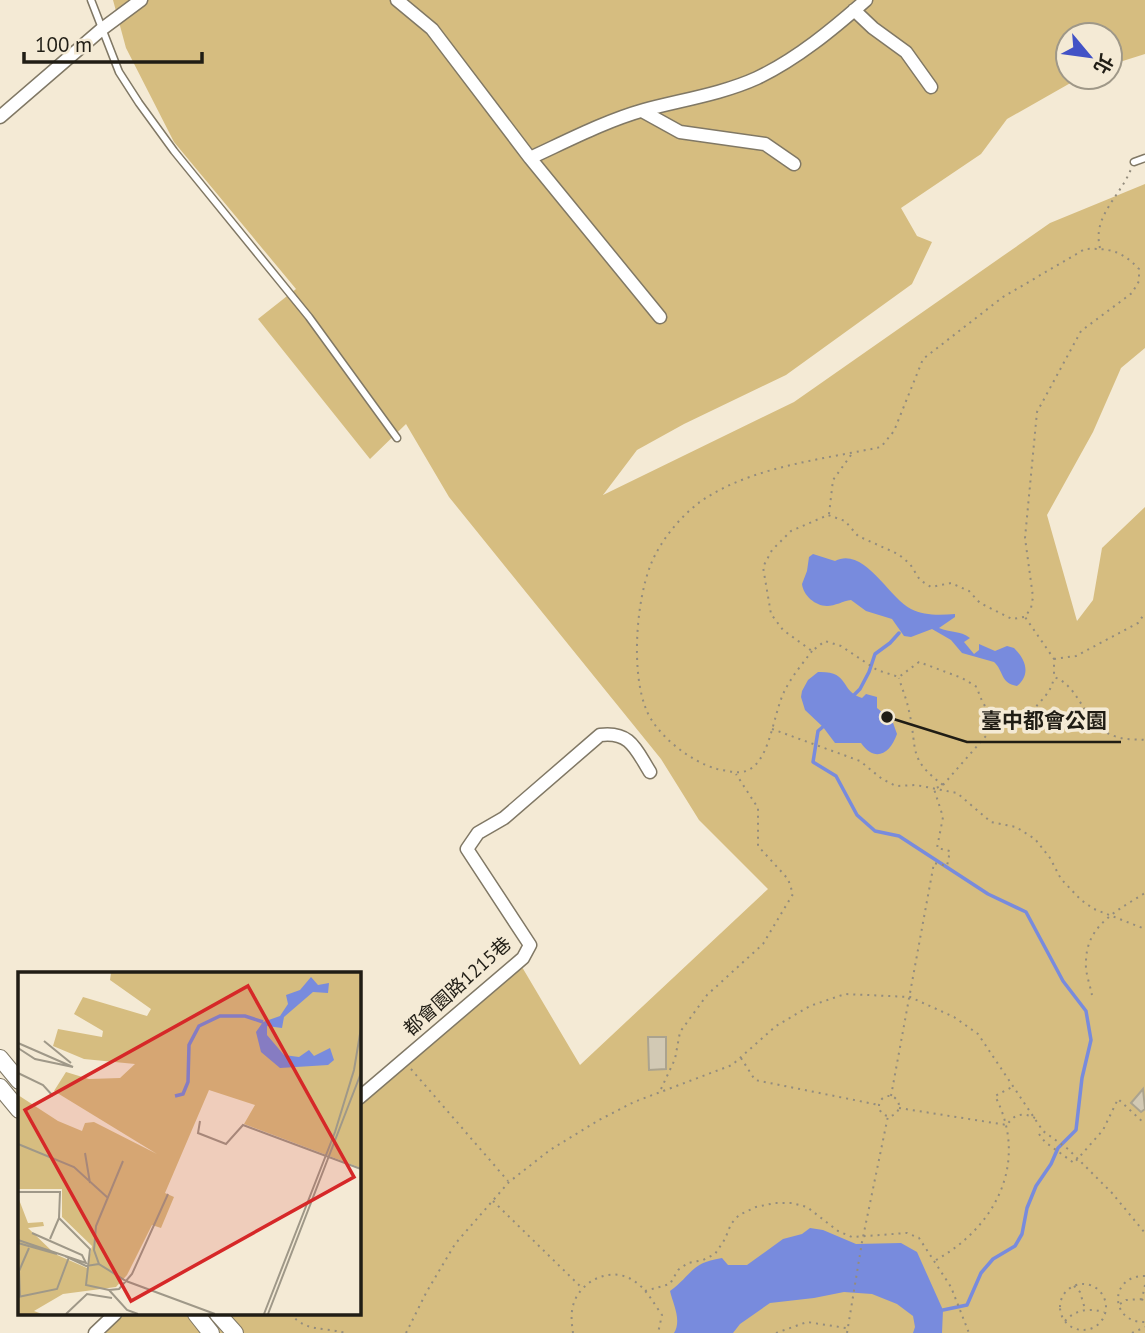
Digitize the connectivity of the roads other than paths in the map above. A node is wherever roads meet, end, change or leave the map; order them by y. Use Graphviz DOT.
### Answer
graph roads {
  1 [pos="92,0"];
  2 [pos="141,0"];
  3 [pos="397,0"];
  4 [pos="866,0"];
  5 [pos="854,10"];
  6 [pos="102,29"];
  7 [pos="931,87"];
  8 [pos="642,111"];
  9 [pos="0,117"];
  10 [pos="530,158"];
  11 [pos="1145,158"];
  12 [pos="1134,162"];
  13 [pos="794,164"];
  14 [pos="660,317"];
  15 [pos="397,438"];
  16 [pos="650,772"];
  17 [pos="0,1058"];
  18 [pos="18,1080"];
  19 [pos="0,1087"];
  20 [pos="360,1097"];
  21 [pos="18,1109"];
  22 [pos="113,1316"];
  23 [pos="197,1316"];
  24 [pos="220,1316"];
  25 [pos="95,1333"];
  26 [pos="211,1333"];
  27 [pos="235,1333"];
  1 -- 6 [label="lane"];
  2 -- 6 [label="street"];
  3 -- 10 [label="street"];
  4 -- 5 [label="street"];
  5 -- 7 [label="street"];
  5 -- 8 [label="street"];
  6 -- 9 [label="street"];
  6 -- 15 [label="lane"];
  8 -- 10 [label="street"];
  8 -- 13 [label="street"];
  10 -- 14 [label="street"];
  11 -- 12 [label="lane"];
  16 -- 20 [label="street, 都會園路1215巷"];
  17 -- 18 [label="street"];
  19 -- 21 [label="street"];
  22 -- 25 [label="street"];
  23 -- 26 [label="street"];
  24 -- 27 [label="street"];
}
